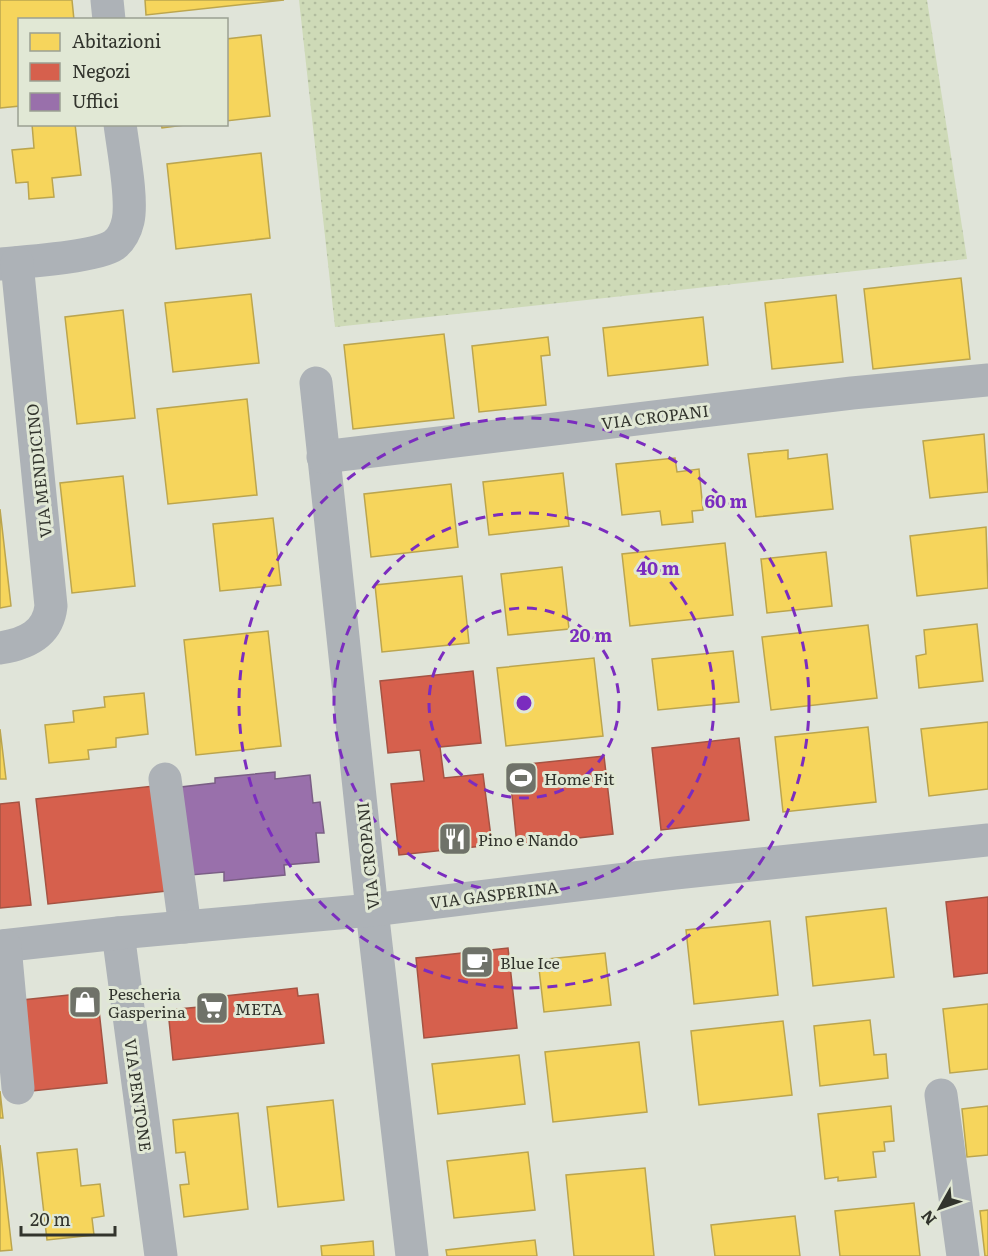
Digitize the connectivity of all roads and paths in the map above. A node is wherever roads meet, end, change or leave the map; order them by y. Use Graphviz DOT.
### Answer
graph roads {
  1 [pos="107,0"];
  2 [pos="109,18"];
  3 [pos="120,126"];
  4 [pos="8,264"];
  5 [pos="988,380"];
  6 [pos="316,383"];
  7 [pos="323,457"];
  8 [pos="0,648"];
  9 [pos="165,779"];
  10 [pos="988,840"];
  11 [pos="372,910"];
  12 [pos="185,927"];
  13 [pos="118,933"];
  14 [pos="2,946"];
  15 [pos="18,1088"];
  16 [pos="940,1095"];
  17 [pos="161,1256"];
  18 [pos="412,1256"];
  19 [pos="963,1256"];
  1 -- 2 [label="street"];
  3 -- 4 [label="street"];
  4 -- 8 [label="street, VIA MENDICINO"];
  5 -- 7 [label="street, VIA CROPANI"];
  6 -- 7 [label="street, VIA CROPANI"];
  7 -- 11 [label="street, VIA CROPANI"];
  9 -- 12 [label="street"];
  10 -- 11 [label="street, VIA GASPERINA"];
  11 -- 12 [label="street, VIA GASPERINA"];
  11 -- 18 [label="street, VIA CROPANI"];
  12 -- 13 [label="street, VIA GASPERINA"];
  13 -- 14 [label="street, VIA GASPERINA"];
  13 -- 17 [label="street, VIA PENTONE"];
  14 -- 15 [label="street"];
  16 -- 19 [label="street"];
}
